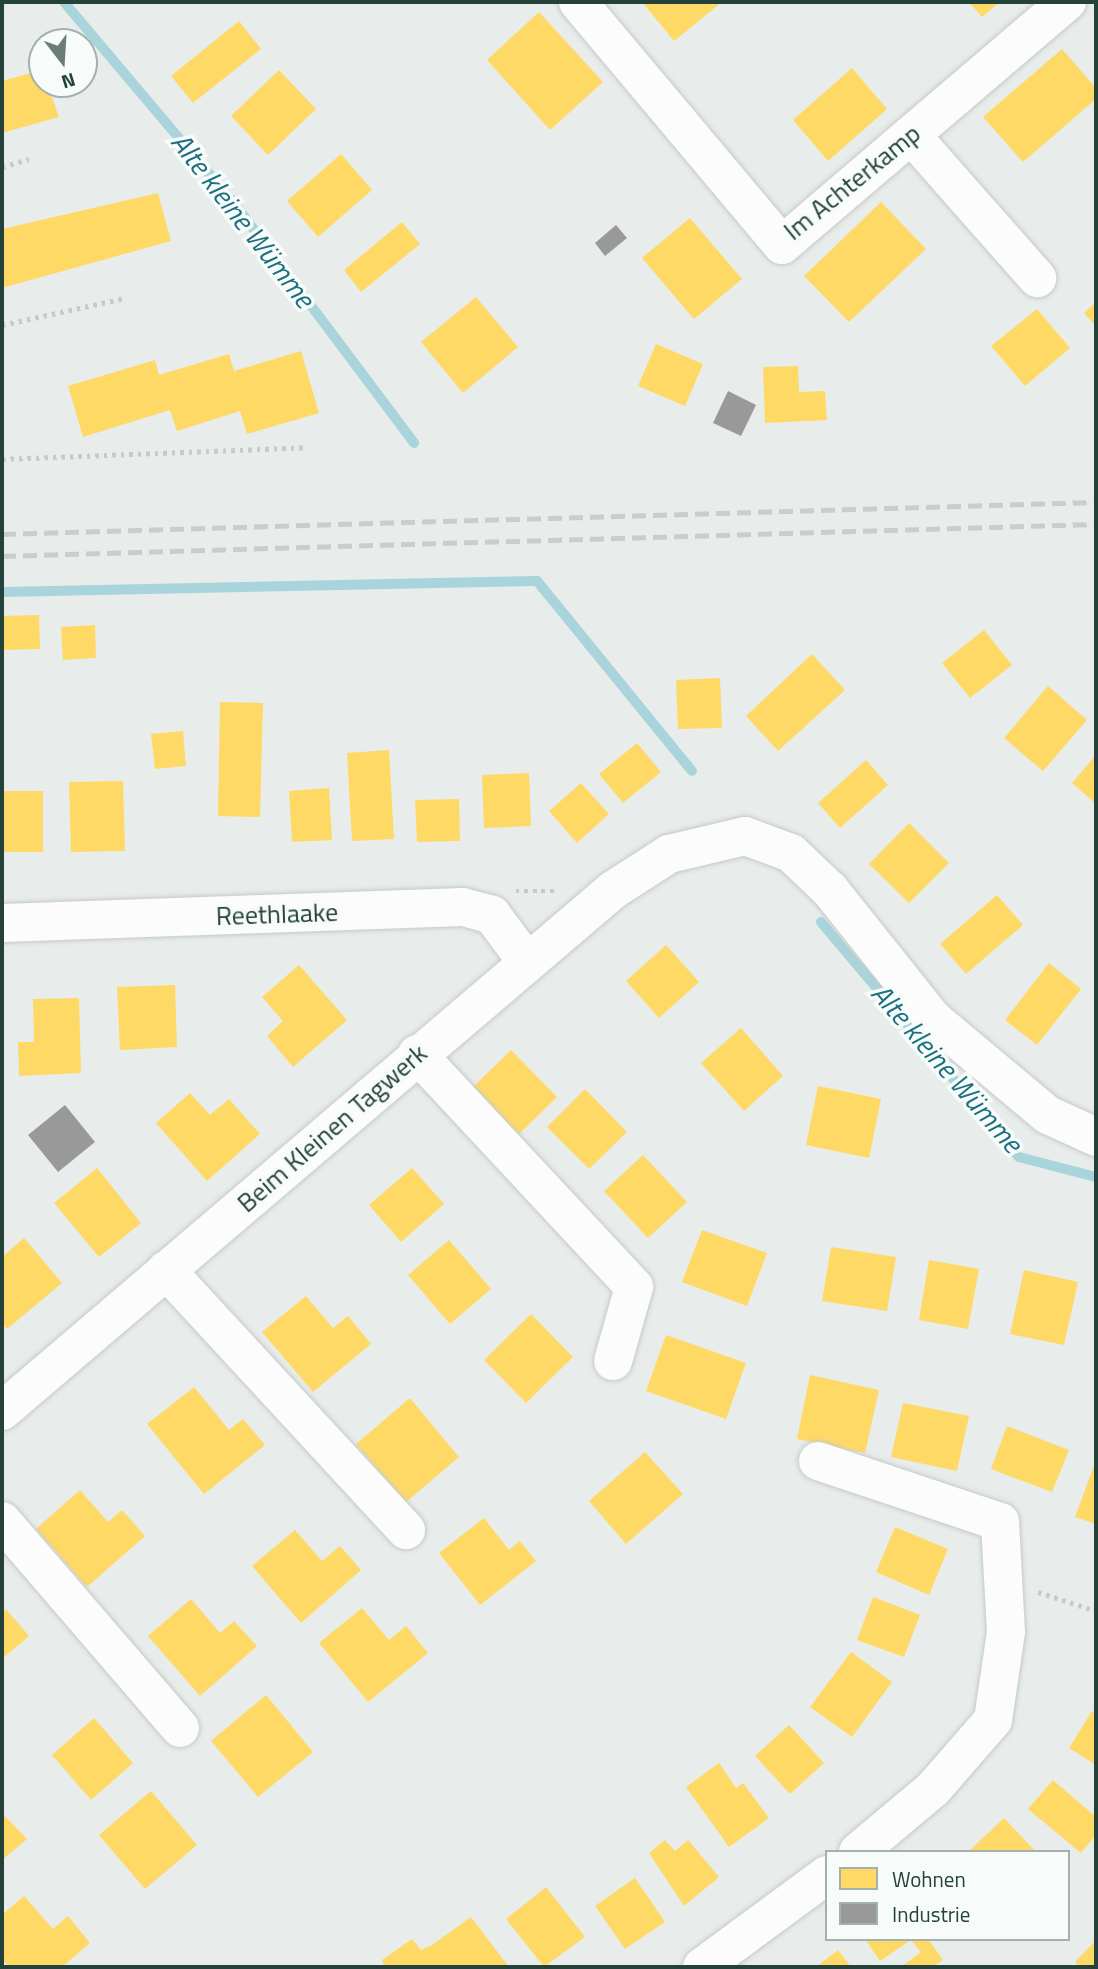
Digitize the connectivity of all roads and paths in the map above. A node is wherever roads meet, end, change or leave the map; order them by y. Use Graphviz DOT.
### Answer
graph roads {
  1 [pos="578,2"];
  2 [pos="1067,2"];
  3 [pos="911,135"];
  4 [pos="29,159"];
  5 [pos="2,167"];
  6 [pos="1037,278"];
  7 [pos="125,298"];
  8 [pos="2,325"];
  9 [pos="308,446"];
  10 [pos="2,459"];
  11 [pos="613,890"];
  12 [pos="463,907"];
  13 [pos="2,923"];
  14 [pos="527,962"];
  15 [pos="417,1054"];
  16 [pos="1096,1137"];
  17 [pos="166,1270"];
  18 [pos="613,1361"];
  19 [pos="2,1411"];
  20 [pos="818,1461"];
  21 [pos="2,1521"];
  22 [pos="406,1530"];
  23 [pos="1004,1580"];
  24 [pos="1096,1611"];
  25 [pos="180,1728"];
  26 [pos="860,1850"];
  27 [pos="825,1876"];
  28 [pos="702,1967"];
  1 -- 3 [label="street, Im Achterkamp"];
  2 -- 3 [label="street, Im Achterkamp"];
  3 -- 6 [label="street"];
  4 -- 5 [label="path"];
  7 -- 8 [label="path"];
  9 -- 10 [label="path"];
  11 -- 12 [label="path"];
  11 -- 14 [label="street, Beim Kleinen Tagwerk"];
  11 -- 16 [label="street, Beim Kleinen Tagwerk"];
  12 -- 13 [label="street, Reethlaake"];
  12 -- 14 [label="street, Reethlaake"];
  14 -- 15 [label="street, Beim Kleinen Tagwerk"];
  15 -- 17 [label="street, Beim Kleinen Tagwerk"];
  15 -- 18 [label="street"];
  17 -- 19 [label="street, Beim Kleinen Tagwerk"];
  17 -- 22 [label="street"];
  20 -- 23 [label="street"];
  21 -- 25 [label="street"];
  23 -- 24 [label="path"];
  23 -- 26 [label="street"];
  27 -- 28 [label="street"];
}
